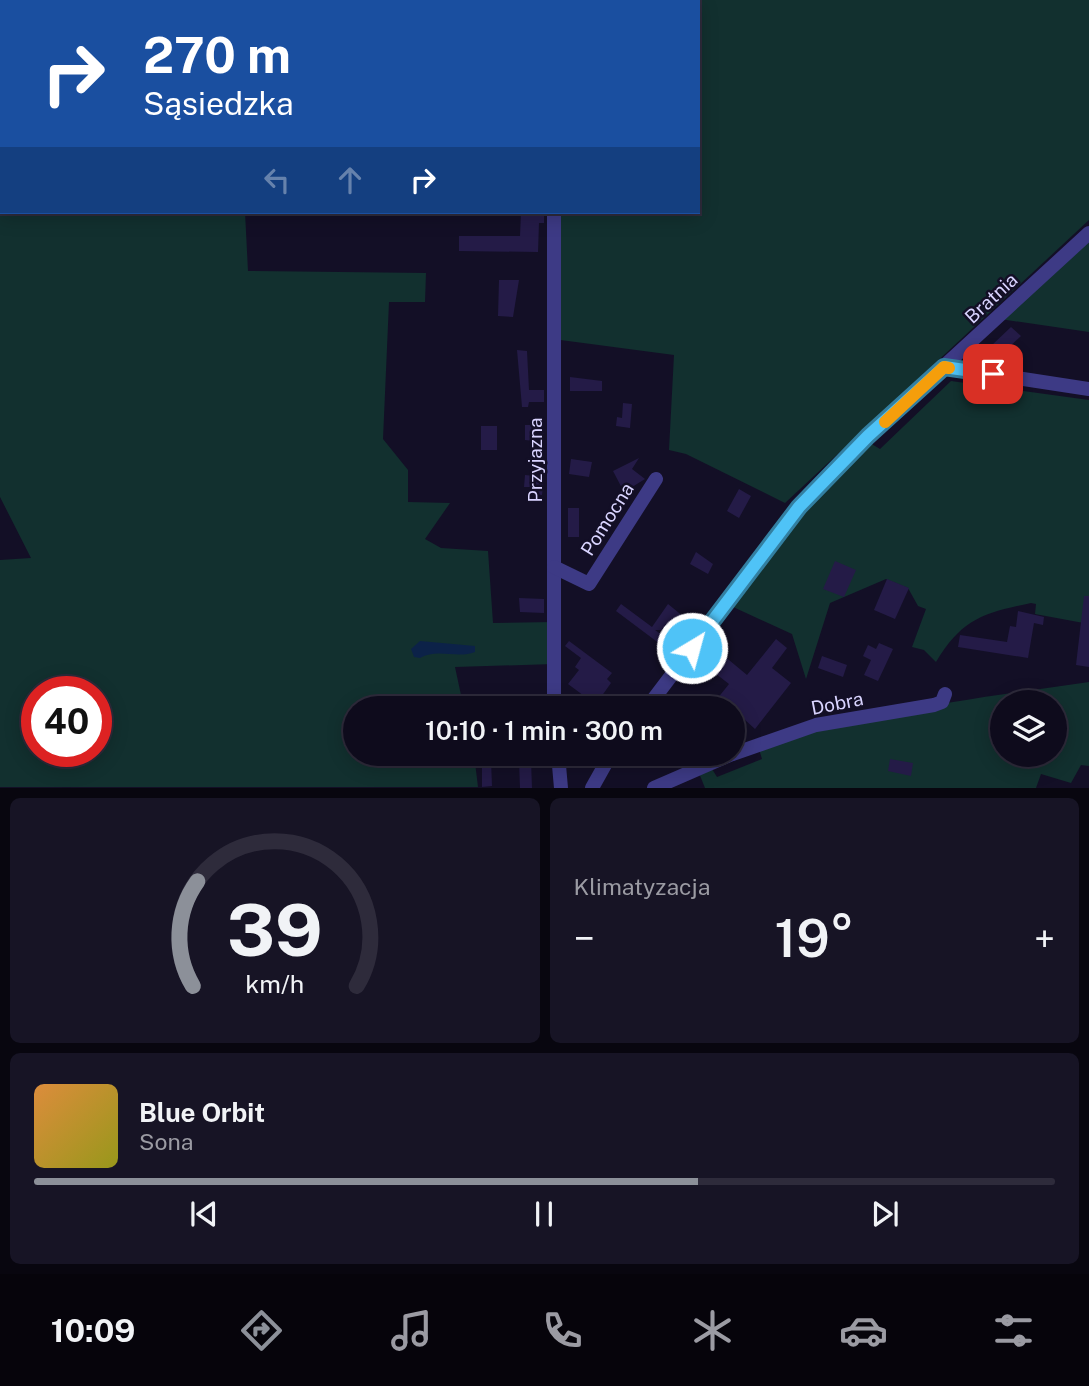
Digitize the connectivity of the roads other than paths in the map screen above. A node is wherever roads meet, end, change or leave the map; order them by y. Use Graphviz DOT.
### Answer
graph roads {
  1 [pos="554,214"];
  2 [pos="1089,233"];
  3 [pos="944,367"];
  4 [pos="1089,389"];
  5 [pos="656,479"];
  6 [pos="554,567"];
  7 [pos="945,694"];
  8 [pos="554,696"];
  9 [pos="656,696"];
  10 [pos="745,750"];
  11 [pos="559,766"];
  12 [pos="604,766"];
  13 [pos="705,766"];
  14 [pos="561,788"];
  15 [pos="592,788"];
  16 [pos="654,788"];
  1 -- 6 [label="street, Przyjazna"];
  2 -- 3 [label="street, Bratnia"];
  3 -- 4 [label="street"];
  3 -- 9 [label="street, Bratnia"];
  5 -- 6 [label="street, Pomocna"];
  6 -- 8 [label="street, Przyjazna"];
  7 -- 10 [label="street, Dobra"];
  11 -- 14 [label="street"];
  12 -- 15 [label="street"];
  13 -- 16 [label="street, Dobra"];
}
